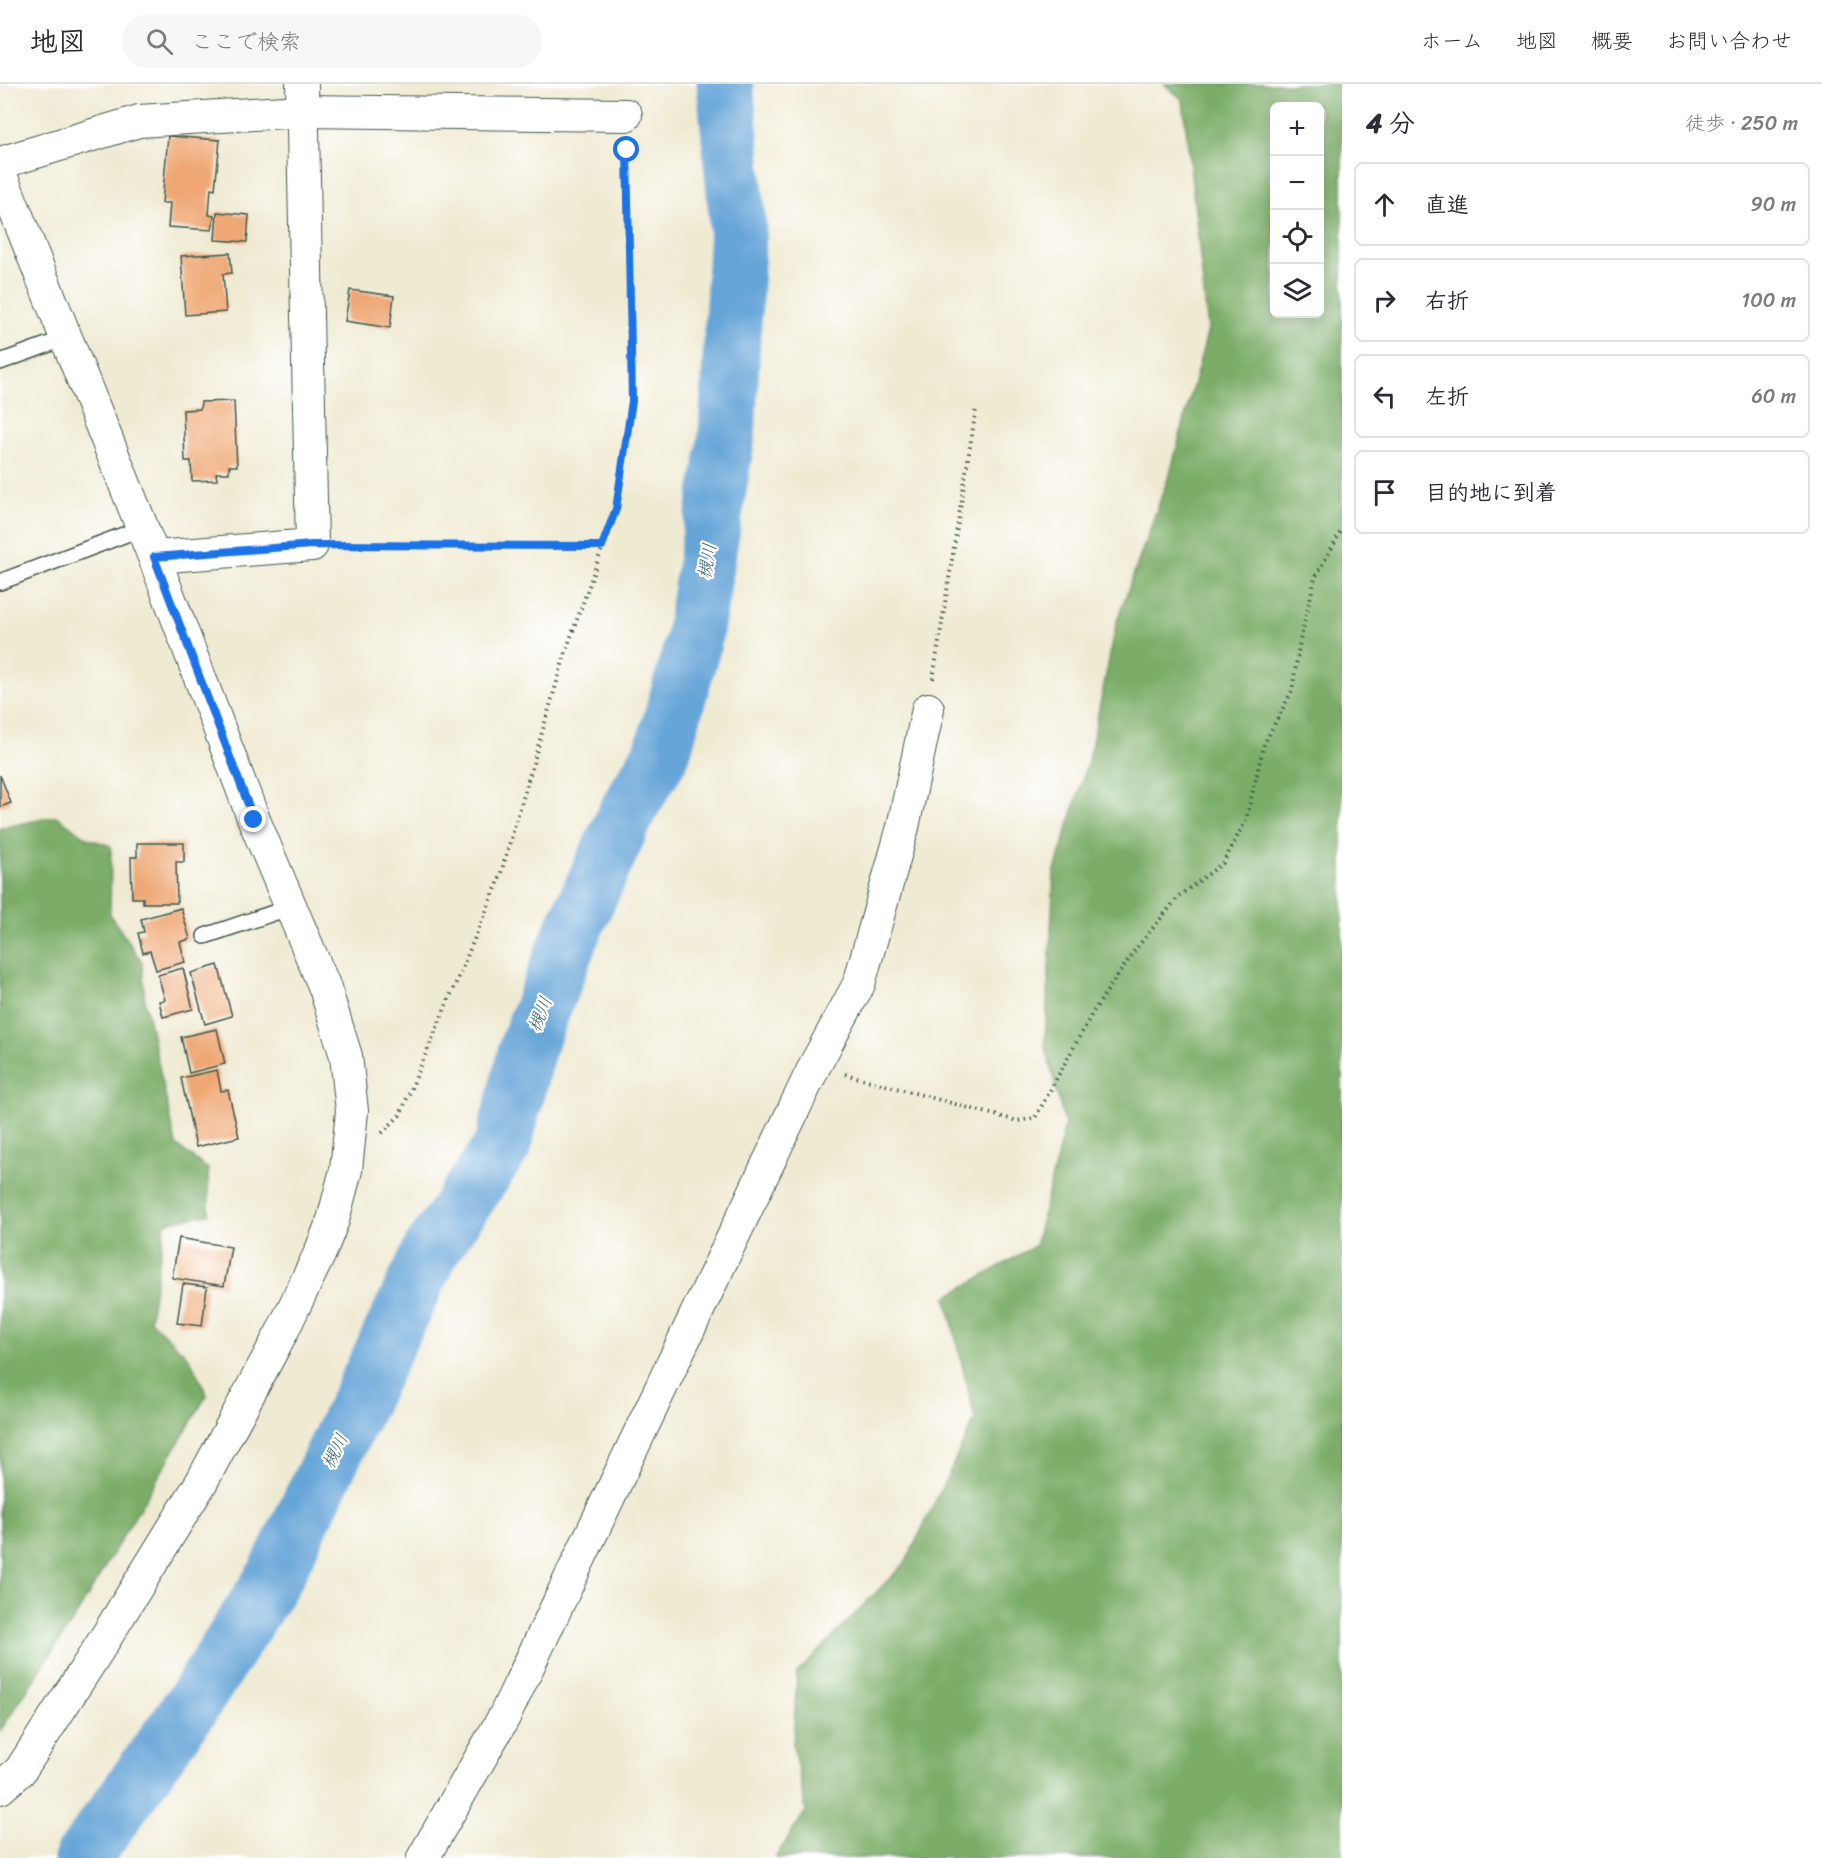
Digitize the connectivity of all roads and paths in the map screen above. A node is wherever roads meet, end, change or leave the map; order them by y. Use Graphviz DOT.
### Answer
graph roads {
  1 [pos="302,98"];
  2 [pos="626,115"];
  3 [pos="0,164"];
  4 [pos="0,173"];
  5 [pos="66,338"];
  6 [pos="0,362"];
  7 [pos="976,409"];
  8 [pos="142,528"];
  9 [pos="1342,529"];
  10 [pos="312,545"];
  11 [pos="602,546"];
  12 [pos="154,557"];
  13 [pos="0,582"];
  14 [pos="928,709"];
  15 [pos="291,907"];
  16 [pos="205,936"];
  17 [pos="815,1065"];
  18 [pos="346,1170"];
  19 [pos="0,1788"];
  20 [pos="423,1858"];
  1 -- 2 [label="street"];
  1 -- 3 [label="street"];
  1 -- 10 [label="street"];
  2 -- 11 [label="path"];
  4 -- 5 [label="street"];
  5 -- 6 [label="lane"];
  5 -- 8 [label="street"];
  7 -- 14 [label="path"];
  8 -- 12 [label="street"];
  8 -- 13 [label="lane"];
  9 -- 17 [label="path"];
  10 -- 11 [label="path"];
  10 -- 12 [label="street"];
  11 -- 18 [label="path"];
  12 -- 15 [label="street"];
  14 -- 17 [label="street"];
  15 -- 16 [label="lane"];
  15 -- 18 [label="street"];
  17 -- 20 [label="street"];
  18 -- 19 [label="street"];
}
